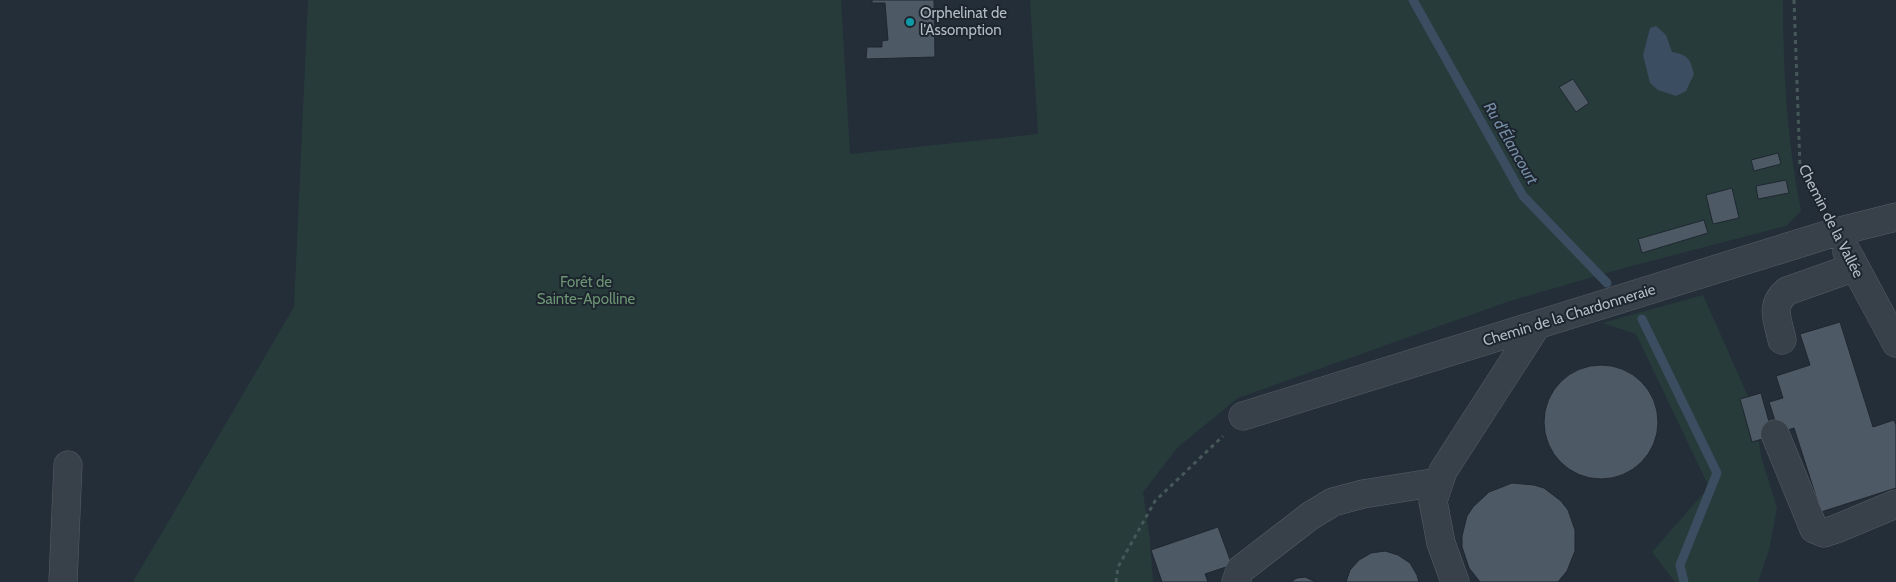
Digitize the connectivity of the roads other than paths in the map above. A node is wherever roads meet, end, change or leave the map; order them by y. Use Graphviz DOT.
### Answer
graph roads {
  1 [pos="1896,217"];
  2 [pos="1836,232"];
  3 [pos="1855,267"];
  4 [pos="1537,325"];
  5 [pos="1782,340"];
  6 [pos="1896,343"];
  7 [pos="1243,416"];
  8 [pos="1775,434"];
  9 [pos="68,465"];
  10 [pos="1438,482"];
  11 [pos="1896,504"];
  12 [pos="63,582"];
  13 [pos="1236,582"];
  14 [pos="1455,582"];
  1 -- 2 [label="street, Chemin de la Chardonneraie"];
  2 -- 3 [label="street, Chemin de la Vallée"];
  2 -- 4 [label="street, Chemin de la Chardonneraie"];
  3 -- 5 [label="street"];
  3 -- 6 [label="street, Chemin de la Vallée"];
  4 -- 7 [label="street, Chemin de la Chardonneraie"];
  4 -- 10 [label="street"];
  8 -- 11 [label="street"];
  9 -- 12 [label="street"];
  10 -- 13 [label="street"];
  10 -- 14 [label="street"];
}
